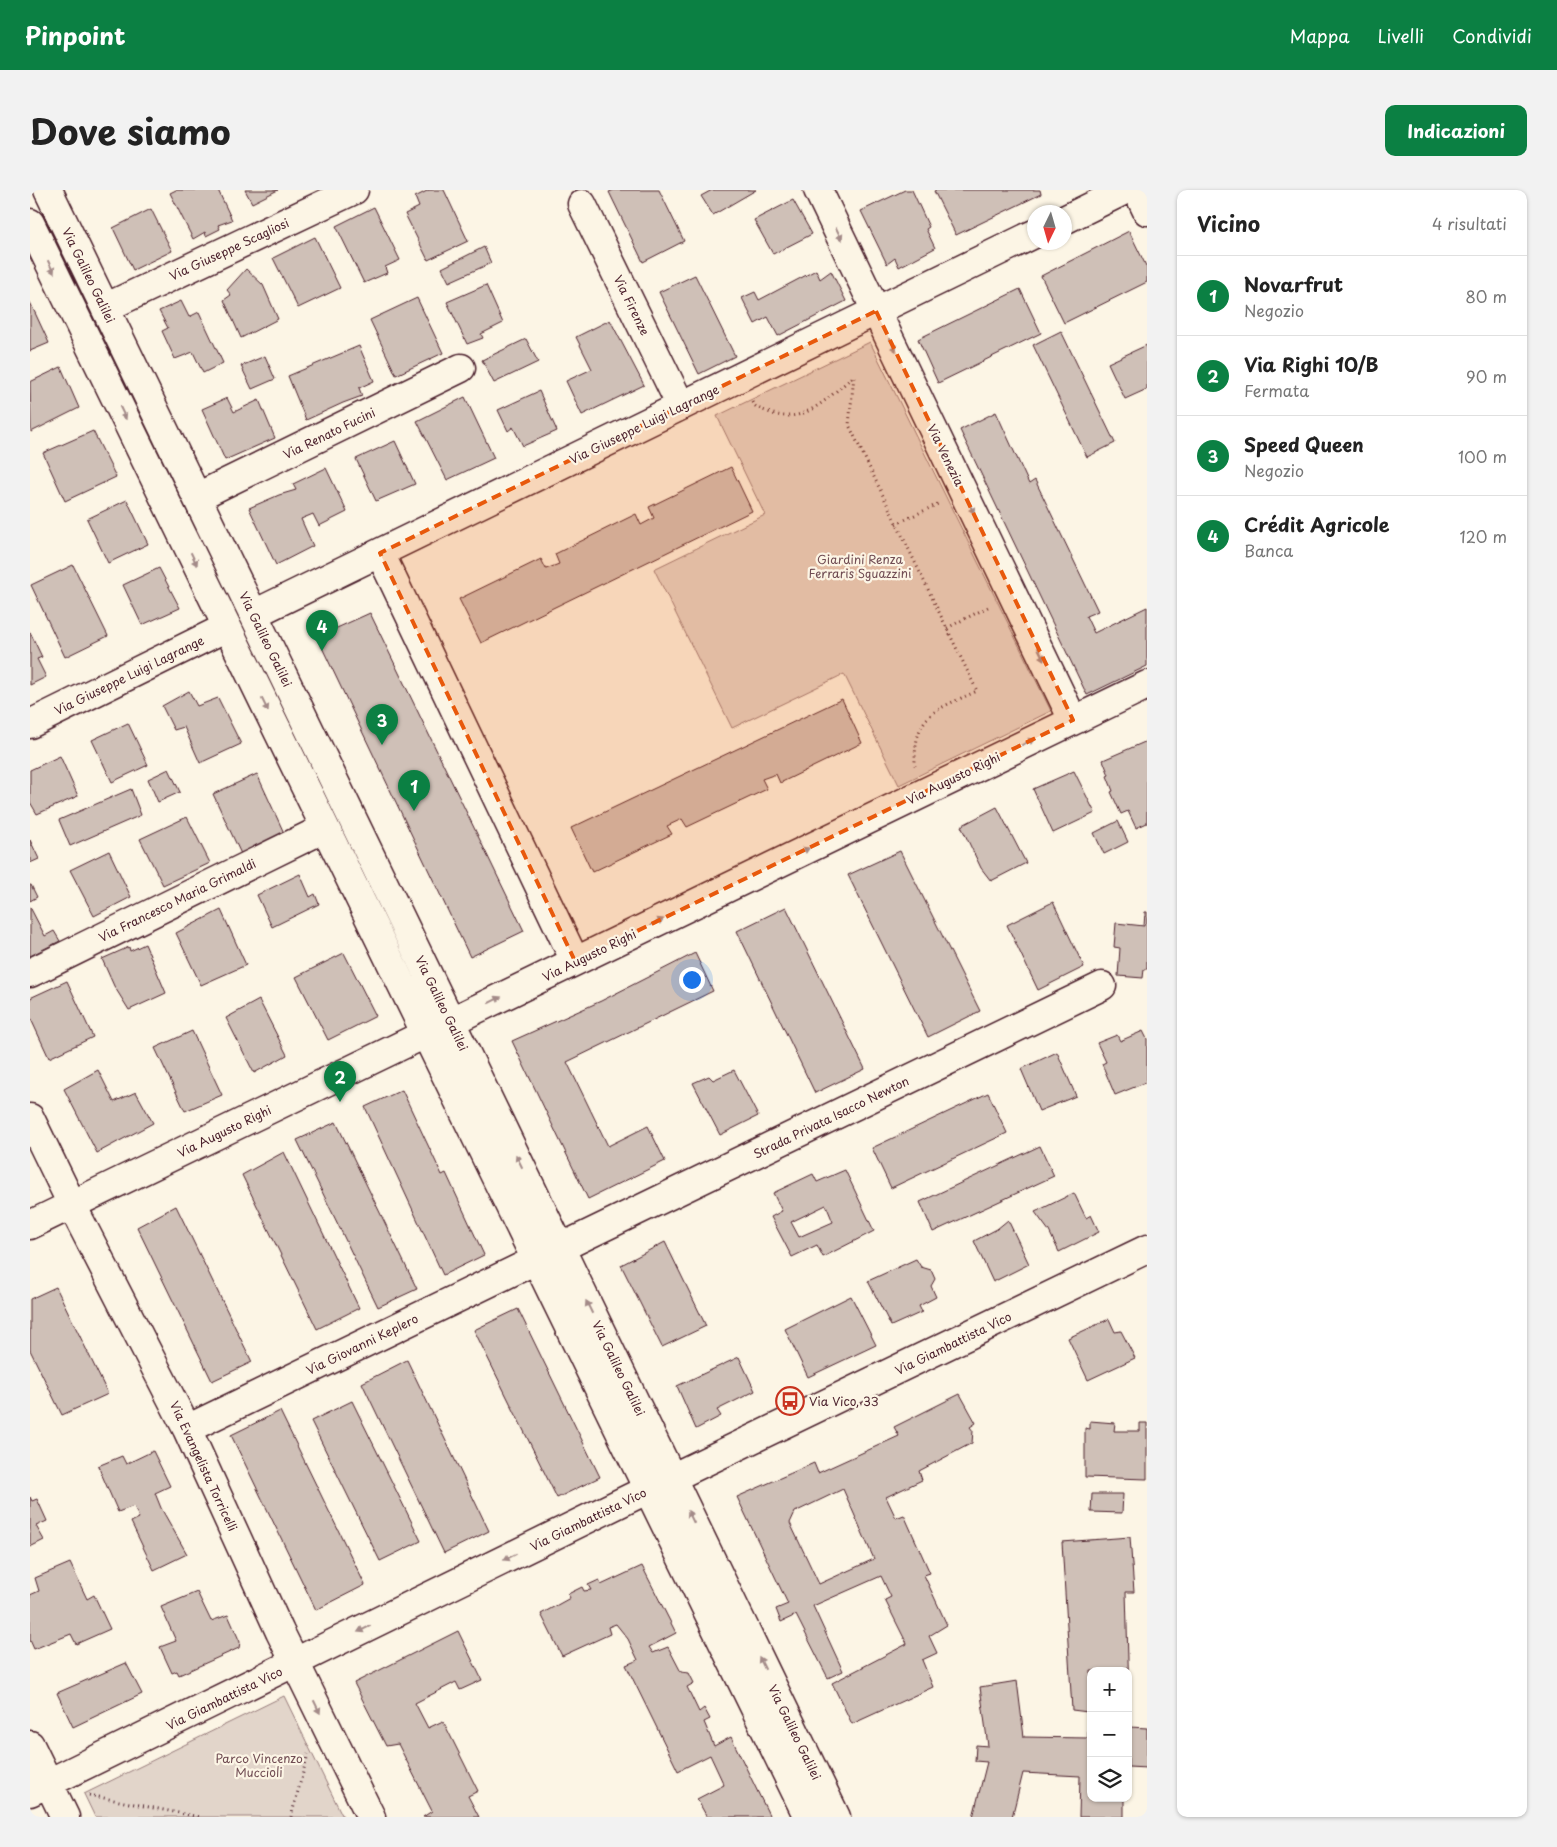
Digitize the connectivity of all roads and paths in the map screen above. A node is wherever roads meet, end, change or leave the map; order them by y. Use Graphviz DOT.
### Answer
graph roads {
  1 [pos="48,190"];
  2 [pos="354,190"];
  3 [pos="818,190"];
  4 [pos="1125,190"];
  5 [pos="1137,190"];
  6 [pos="582,204"];
  7 [pos="1147,211"];
  8 [pos="1072,216"];
  9 [pos="30,223"];
  10 [pos="1027,237"];
  11 [pos="105,308"];
  12 [pos="876,311"];
  13 [pos="461,368"];
  14 [pos="749,397"];
  15 [pos="681,406"];
  16 [pos="197,497"];
  17 [pos="941,502"];
  18 [pos="896,524"];
  19 [pos="380,553"];
  20 [pos="991,605"];
  21 [pos="254,614"];
  22 [pos="227,627"];
  23 [pos="946,628"];
  24 [pos="1147,685"];
  25 [pos="1074,720"];
  26 [pos="30,724"];
  27 [pos="916,772"];
  28 [pos="325,828"];
  29 [pos="575,961"];
  30 [pos="30,973"];
  31 [pos="1102,986"];
  32 [pos="451,1022"];
  33 [pos="426,1034"];
  34 [pos="30,1118"];
  35 [pos="72,1205"];
  36 [pos="30,1225"];
  37 [pos="560,1248"];
  38 [pos="1147,1249"];
  39 [pos="536,1260"];
  40 [pos="187,1429"];
  41 [pos="660,1484"];
  42 [pos="296,1663"];
  43 [pos="30,1745"];
  44 [pos="310,1746"];
  45 [pos="39,1787"];
  46 [pos="88,1794"];
  47 [pos="65,1817"];
  48 [pos="199,1817"];
  49 [pos="291,1817"];
  50 [pos="371,1817"];
  51 [pos="808,1817"];
  52 [pos="836,1817"];
  1 -- 11 [label="street, Via Galileo Galilei"];
  2 -- 11 [label="street, Via Giuseppe Scagliosi"];
  3 -- 12 [label="street, Via Venezia, one-way"];
  4 -- 8 [label="street"];
  5 -- 7 [label="street"];
  6 -- 15 [label="street, Via Firenze"];
  9 -- 22 [label="street, Via Galileo Galilei, one-way"];
  10 -- 12 [label="street, Via Giuseppe Luigi Lagrange"];
  11 -- 16 [label="street, Via Galileo Galilei"];
  12 -- 15 [label="street, Via Giuseppe Luigi Lagrange"];
  12 -- 25 [label="street, Via Venezia, one-way"];
  13 -- 16 [label="street, Via Renato Fucini"];
  14 -- 18 [label="path"];
  15 -- 19 [label="street, Via Giuseppe Luigi Lagrange"];
  16 -- 21 [label="street, Via Galileo Galilei"];
  17 -- 18 [label="path"];
  18 -- 23 [label="path"];
  19 -- 21 [label="street, Via Giuseppe Luigi Lagrange"];
  19 -- 29 [label="street"];
  20 -- 23 [label="path"];
  21 -- 32 [label="street, Via Galileo Galilei"];
  22 -- 26 [label="street, Via Giuseppe Luigi Lagrange"];
  22 -- 28 [label="street, Via Galileo Galilei, one-way"];
  23 -- 27 [label="path"];
  24 -- 25 [label="street, Via Augusto Righi"];
  29 -- 25 [label="street, Via Augusto Righi, one-way"];
  28 -- 30 [label="street, Via Francesco Maria Grimaldi"];
  28 -- 33 [label="street, Via Galileo Galilei"];
  32 -- 29 [label="street, Via Augusto Righi, one-way"];
  31 -- 37 [label="street, Strada Privata Isacco Newton"];
  32 -- 33 [label="street, Via Augusto Righi"];
  37 -- 32 [label="street, Via Galileo Galilei, one-way"];
  33 -- 35 [label="street, Via Augusto Righi"];
  33 -- 39 [label="street, Via Galileo Galilei"];
  34 -- 35 [label="street, Via Evangelista Torricelli"];
  35 -- 36 [label="street, Via Augusto Righi"];
  35 -- 40 [label="street, Via Evangelista Torricelli"];
  41 -- 37 [label="street, Via Galileo Galilei, one-way"];
  38 -- 41 [label="street, Via Giambattista Vico"];
  39 -- 40 [label="street, Via Giovanni Keplero"];
  39 -- 41 [label="street, Via Galileo Galilei"];
  40 -- 42 [label="street, Via Evangelista Torricelli"];
  41 -- 42 [label="street, Via Giambattista Vico, one-way"];
  41 -- 51 [label="street, Via Galileo Galilei"];
  52 -- 41 [label="street, Via Galileo Galilei, one-way"];
  42 -- 45 [label="street, Via Giambattista Vico"];
  42 -- 50 [label="street, Via Evangelista Torricelli, one-way"];
  43 -- 45 [label="street"];
  44 -- 49 [label="path"];
  45 -- 47 [label="street"];
  46 -- 48 [label="path"];
}
